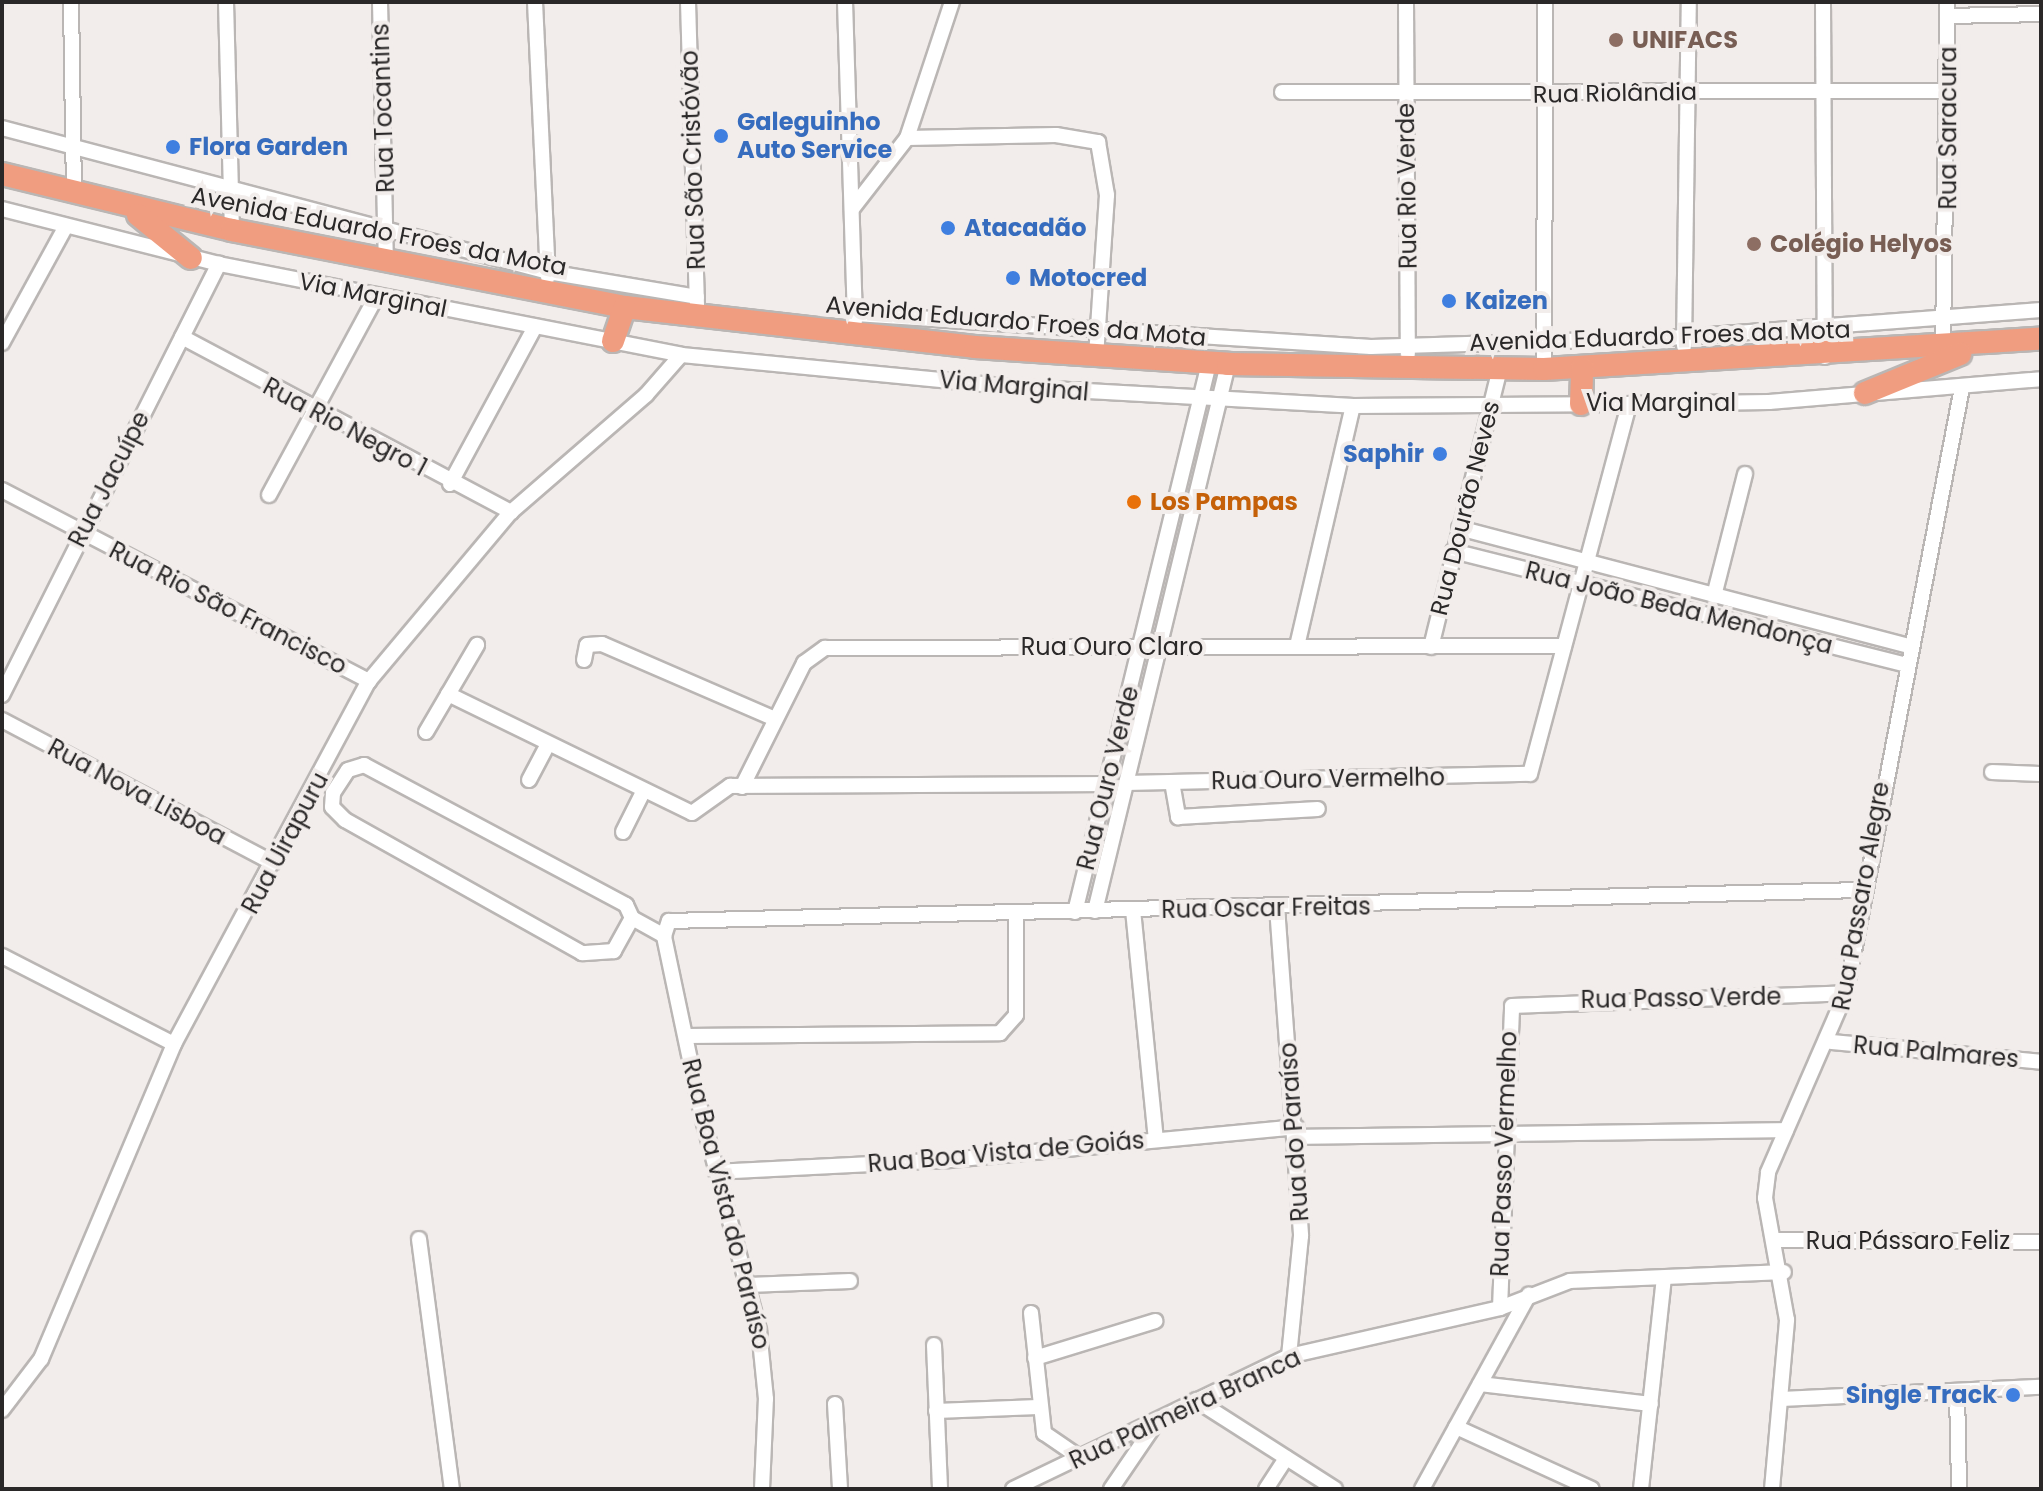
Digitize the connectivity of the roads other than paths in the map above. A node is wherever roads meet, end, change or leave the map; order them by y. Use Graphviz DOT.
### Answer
graph roads {
  1 [pos="71,2"];
  2 [pos="226,2"];
  3 [pos="380,2"];
  4 [pos="535,2"];
  5 [pos="688,2"];
  6 [pos="845,2"];
  7 [pos="952,2"];
  8 [pos="1406,2"];
  9 [pos="1545,2"];
  10 [pos="1689,2"];
  11 [pos="1823,2"];
  12 [pos="1947,9"];
  13 [pos="2041,14"];
  14 [pos="1948,91"];
  15 [pos="1282,92"];
  16 [pos="1688,92"];
  17 [pos="1824,92"];
  18 [pos="1406,93"];
  19 [pos="1544,94"];
  20 [pos="2,128"];
  21 [pos="907,138"];
  22 [pos="74,148"];
  23 [pos="2,174"];
  24 [pos="231,187"];
  25 [pos="74,192"];
  26 [pos="108,200"];
  27 [pos="2,209"];
  28 [pos="852,209"];
  29 [pos="66,226"];
  30 [pos="387,227"];
  31 [pos="232,230"];
  32 [pos="191,258"];
  33 [pos="386,262"];
  34 [pos="219,264"];
  35 [pos="548,282"];
  36 [pos="377,295"];
  37 [pos="625,307"];
  38 [pos="698,308"];
  39 [pos="2041,310"];
  40 [pos="1948,318"];
  41 [pos="855,324"];
  42 [pos="535,327"];
  43 [pos="1824,327"];
  44 [pos="1097,331"];
  45 [pos="182,337"];
  46 [pos="1683,337"];
  47 [pos="2041,339"];
  48 [pos="613,341"];
  49 [pos="1544,341"];
  50 [pos="2,343"];
  51 [pos="1408,346"];
  52 [pos="1978,346"];
  53 [pos="1943,349"];
  54 [pos="681,355"];
  55 [pos="1096,356"];
  56 [pos="1825,357"];
  57 [pos="1219,364"];
  58 [pos="1684,365"];
  59 [pos="1582,368"];
  60 [pos="1408,369"];
  61 [pos="1500,369"];
  62 [pos="1544,369"];
  63 [pos="2041,379"];
  64 [pos="1962,388"];
  65 [pos="1865,393"];
  66 [pos="1200,399"];
  67 [pos="1221,401"];
  68 [pos="1492,404"];
  69 [pos="1581,404"];
  70 [pos="1629,404"];
  71 [pos="1353,406"];
  72 [pos="314,411"];
  73 [pos="1745,474"];
  74 [pos="450,484"];
  75 [pos="2,490"];
  76 [pos="269,495"];
  77 [pos="511,512"];
  78 [pos="1459,528"];
  79 [pos="81,533"];
  80 [pos="1453,551"];
  81 [pos="1586,562"];
  82 [pos="1581,583"];
  83 [pos="1714,596"];
  84 [pos="477,645"];
  85 [pos="1297,646"];
  86 [pos="1564,646"];
  87 [pos="1910,646"];
  88 [pos="1141,647"];
  89 [pos="1163,647"];
  90 [pos="1431,647"];
  91 [pos="584,660"];
  92 [pos="1906,665"];
  93 [pos="369,681"];
  94 [pos="448,694"];
  95 [pos="2,695"];
  96 [pos="775,719"];
  97 [pos="2,720"];
  98 [pos="426,732"];
  99 [pos="548,744"];
  100 [pos="1992,772"];
  101 [pos="2041,774"];
  102 [pos="529,780"];
  103 [pos="1172,782"];
  104 [pos="1126,783"];
  105 [pos="1106,784"];
  106 [pos="742,787"];
  107 [pos="642,794"];
  108 [pos="1318,809"];
  109 [pos="623,832"];
  110 [pos="273,863"];
  111 [pos="1864,890"];
  112 [pos="1277,907"];
  113 [pos="1133,910"];
  114 [pos="1095,911"];
  115 [pos="1075,912"];
  116 [pos="1016,913"];
  117 [pos="632,918"];
  118 [pos="666,929"];
  119 [pos="2,956"];
  120 [pos="1846,993"];
  121 [pos="1517,1003"];
  122 [pos="686,1036"];
  123 [pos="1831,1042"];
  124 [pos="174,1044"];
  125 [pos="2041,1062"];
  126 [pos="1786,1130"];
  127 [pos="1296,1132"];
  128 [pos="1503,1132"];
  129 [pos="1156,1139"];
  130 [pos="716,1172"];
  131 [pos="419,1239"];
  132 [pos="1775,1240"];
  133 [pos="2041,1242"];
  134 [pos="1784,1272"];
  135 [pos="1664,1278"];
  136 [pos="850,1281"];
  137 [pos="749,1285"];
  138 [pos="1529,1294"];
  139 [pos="1500,1308"];
  140 [pos="1031,1313"];
  141 [pos="1155,1321"];
  142 [pos="934,1345"];
  143 [pos="1289,1356"];
  144 [pos="1035,1358"];
  145 [pos="1480,1384"];
  146 [pos="2041,1387"];
  147 [pos="1957,1391"];
  148 [pos="1783,1399"];
  149 [pos="1196,1400"];
  150 [pos="835,1404"];
  151 [pos="1651,1404"];
  152 [pos="1038,1407"];
  153 [pos="2,1410"];
  154 [pos="936,1411"];
  155 [pos="1156,1421"];
  156 [pos="1456,1427"];
  157 [pos="1079,1457"];
  158 [pos="1286,1458"];
  159 [pos="452,1489"];
  160 [pos="762,1489"];
  161 [pos="840,1489"];
  162 [pos="940,1489"];
  163 [pos="1013,1489"];
  164 [pos="1111,1489"];
  165 [pos="1266,1489"];
  166 [pos="1335,1489"];
  167 [pos="1422,1489"];
  168 [pos="1592,1489"];
  169 [pos="1641,1489"];
  170 [pos="1772,1489"];
  171 [pos="1959,1489"];
  1 -- 22 [label="street"];
  2 -- 24 [label="street"];
  3 -- 30 [label="street, Rua Tocantins"];
  4 -- 35 [label="street"];
  5 -- 38 [label="street, Rua São Cristóvão"];
  6 -- 28 [label="street"];
  7 -- 21 [label="street"];
  8 -- 18 [label="street, Rua Rio Verde"];
  9 -- 19 [label="street"];
  10 -- 16 [label="street"];
  11 -- 17 [label="street"];
  12 -- 13 [label="street"];
  12 -- 14 [label="street, Rua Saracura"];
  14 -- 17 [label="street, Rua Riolândia"];
  14 -- 40 [label="street, Rua Saracura"];
  15 -- 18 [label="street, Rua Riolândia"];
  16 -- 17 [label="street, Rua Riolândia"];
  16 -- 19 [label="street, Rua Riolândia"];
  16 -- 46 [label="street"];
  17 -- 43 [label="street"];
  18 -- 19 [label="street, Rua Riolândia"];
  18 -- 51 [label="street, Rua Rio Verde"];
  19 -- 49 [label="street"];
  20 -- 22 [label="street"];
  21 -- 28 [label="street"];
  21 -- 44 [label="street"];
  22 -- 24 [label="street"];
  22 -- 25 [label="street"];
  23 -- 25 [label="highway, Avenida Eduardo Froes da Mota"];
  24 -- 30 [label="street"];
  24 -- 31 [label="street"];
  25 -- 26 [label="highway, Avenida Eduardo Froes da Mota"];
  26 -- 31 [label="highway, Avenida Eduardo Froes da Mota"];
  26 -- 32 [label="highway"];
  27 -- 29 [label="street, Via Marginal"];
  28 -- 41 [label="street"];
  29 -- 32 [label="street, Via Marginal"];
  29 -- 50 [label="street"];
  30 -- 33 [label="street, Rua Tocantins"];
  30 -- 35 [label="street"];
  31 -- 33 [label="highway, Avenida Eduardo Froes da Mota"];
  32 -- 34 [label="street, Via Marginal"];
  33 -- 35 [label="highway, Avenida Eduardo Froes da Mota"];
  34 -- 36 [label="street, Via Marginal"];
  34 -- 45 [label="street, Rua Jacuípe"];
  35 -- 37 [label="highway, Avenida Eduardo Froes da Mota"];
  35 -- 38 [label="street"];
  36 -- 42 [label="street, Via Marginal"];
  36 -- 72 [label="street"];
  37 -- 38 [label="highway, Avenida Eduardo Froes da Mota"];
  37 -- 48 [label="highway"];
  38 -- 41 [label="highway, Avenida Eduardo Froes da Mota"];
  39 -- 40 [label="street"];
  40 -- 43 [label="street"];
  40 -- 53 [label="street, Rua Saracura"];
  41 -- 44 [label="street"];
  41 -- 55 [label="highway, Avenida Eduardo Froes da Mota"];
  42 -- 48 [label="street, Via Marginal"];
  42 -- 74 [label="street"];
  43 -- 46 [label="street"];
  43 -- 56 [label="street"];
  44 -- 51 [label="street"];
  44 -- 55 [label="street"];
  45 -- 72 [label="street, Rua Rio Negro 1"];
  45 -- 79 [label="street, Rua Jacuípe"];
  46 -- 49 [label="street"];
  46 -- 58 [label="street"];
  47 -- 52 [label="highway, Avenida Eduardo Froes da Mota"];
  48 -- 54 [label="street, Via Marginal"];
  49 -- 51 [label="street"];
  49 -- 62 [label="street"];
  51 -- 60 [label="street, Rua Rio Verde"];
  52 -- 53 [label="highway, Avenida Eduardo Froes da Mota"];
  52 -- 65 [label="highway"];
  53 -- 56 [label="highway, Avenida Eduardo Froes da Mota"];
  54 -- 66 [label="street, Via Marginal"];
  54 -- 77 [label="street, Rua Uirapuru"];
  55 -- 57 [label="highway, Avenida Eduardo Froes da Mota"];
  56 -- 58 [label="highway, Avenida Eduardo Froes da Mota"];
  57 -- 60 [label="highway, Avenida Eduardo Froes da Mota"];
  57 -- 66 [label="street, Rua Ouro Verde"];
  57 -- 67 [label="street, Rua Ouro Verde"];
  58 -- 59 [label="highway, Avenida Eduardo Froes da Mota"];
  59 -- 62 [label="highway, Avenida Eduardo Froes da Mota"];
  59 -- 69 [label="highway"];
  60 -- 61 [label="highway, Avenida Eduardo Froes da Mota"];
  61 -- 62 [label="highway, Avenida Eduardo Froes da Mota"];
  61 -- 68 [label="street, Rua Dourão Neves"];
  63 -- 64 [label="street, Via Marginal"];
  64 -- 65 [label="street, Via Marginal"];
  64 -- 87 [label="street, Rua Passaro Alegre"];
  65 -- 70 [label="street, Via Marginal"];
  66 -- 67 [label="street, Via Marginal"];
  66 -- 88 [label="street, Rua Ouro Verde"];
  67 -- 71 [label="street, Via Marginal"];
  67 -- 89 [label="street, Rua Ouro Verde"];
  68 -- 69 [label="street, Via Marginal"];
  68 -- 71 [label="street, Via Marginal"];
  68 -- 78 [label="street, Rua Dourão Neves"];
  69 -- 70 [label="street, Via Marginal"];
  70 -- 81 [label="street"];
  71 -- 85 [label="street"];
  72 -- 74 [label="street, Rua Rio Negro 1"];
  72 -- 76 [label="street"];
  73 -- 83 [label="street"];
  74 -- 77 [label="street, Rua Rio Negro 1"];
  75 -- 79 [label="street, Rua Rio São Francisco"];
  77 -- 93 [label="street, Rua Uirapuru"];
  78 -- 80 [label="street, Rua Dourão Neves"];
  78 -- 81 [label="street, Rua João Beda Mendonça"];
  79 -- 93 [label="street, Rua Rio São Francisco"];
  79 -- 95 [label="street, Rua Jacuípe"];
  80 -- 82 [label="street, Rua João Beda Mendonça"];
  80 -- 90 [label="street, Rua Dourão Neves"];
  81 -- 82 [label="street"];
  81 -- 83 [label="street, Rua João Beda Mendonça"];
  82 -- 86 [label="street"];
  82 -- 92 [label="street, Rua João Beda Mendonça"];
  83 -- 87 [label="street, Rua João Beda Mendonça"];
  84 -- 94 [label="street"];
  85 -- 89 [label="street, Rua Ouro Claro"];
  85 -- 90 [label="street, Rua Ouro Claro"];
  86 -- 90 [label="street, Rua Ouro Claro"];
  86 -- 103 [label="street, Rua Ouro Vermelho"];
  87 -- 92 [label="street, Rua Passaro Alegre"];
  88 -- 89 [label="street, Rua Ouro Claro"];
  88 -- 96 [label="street, Rua Ouro Claro"];
  88 -- 105 [label="street, Rua Ouro Verde"];
  89 -- 104 [label="street, Rua Ouro Verde"];
  91 -- 96 [label="street"];
  92 -- 111 [label="street, Rua Passaro Alegre"];
  93 -- 110 [label="street, Rua Uirapuru"];
  94 -- 98 [label="street"];
  94 -- 99 [label="street"];
  96 -- 106 [label="street, Rua Ouro Claro"];
  97 -- 110 [label="street, Rua Nova Lisboa"];
  99 -- 102 [label="street"];
  99 -- 107 [label="street"];
  100 -- 101 [label="street"];
  103 -- 104 [label="street, Rua Ouro Vermelho"];
  103 -- 108 [label="street"];
  104 -- 114 [label="street, Rua Ouro Verde"];
  105 -- 106 [label="street"];
  105 -- 115 [label="street, Rua Ouro Verde"];
  106 -- 107 [label="street"];
  107 -- 109 [label="street"];
  110 -- 124 [label="street, Rua Uirapuru"];
  111 -- 112 [label="street, Rua Oscar Freitas"];
  111 -- 120 [label="street, Rua Passaro Alegre"];
  112 -- 113 [label="street, Rua Oscar Freitas"];
  112 -- 127 [label="street, Rua do Paraíso"];
  113 -- 114 [label="street, Rua Oscar Freitas"];
  113 -- 129 [label="street"];
  114 -- 115 [label="street, Rua Oscar Freitas"];
  115 -- 116 [label="street, Rua Oscar Freitas"];
  116 -- 118 [label="street, Rua Oscar Freitas"];
  116 -- 122 [label="street"];
  117 -- 117 [label="street"];
  117 -- 118 [label="street"];
  118 -- 122 [label="street, Rua Boa Vista do Paraíso"];
  119 -- 124 [label="street"];
  120 -- 121 [label="street, Rua Passo Verde"];
  120 -- 123 [label="street, Rua Passaro Alegre"];
  121 -- 128 [label="street, Rua Passo Vermelho"];
  122 -- 130 [label="street, Rua Boa Vista do Paraíso"];
  123 -- 125 [label="street, Rua Palmares"];
  123 -- 126 [label="street, Rua Passaro Alegre"];
  124 -- 153 [label="street, Rua Uirapuru"];
  126 -- 128 [label="street, Rua Boa Vista de Goiás"];
  126 -- 132 [label="street, Rua Passaro Alegre"];
  127 -- 128 [label="street, Rua Boa Vista de Goiás"];
  127 -- 129 [label="street, Rua Boa Vista de Goiás"];
  127 -- 143 [label="street, Rua do Paraíso"];
  128 -- 139 [label="street, Rua Passo Vermelho"];
  129 -- 130 [label="street, Rua Boa Vista de Goiás"];
  130 -- 137 [label="street, Rua Boa Vista do Paraíso"];
  131 -- 159 [label="street"];
  132 -- 133 [label="street, Rua Pássaro Feliz"];
  132 -- 134 [label="street, Rua Passaro Alegre"];
  134 -- 135 [label="street, Rua Palmeira Branca"];
  134 -- 148 [label="street, Rua Passaro Alegre"];
  135 -- 138 [label="street, Rua Palmeira Branca"];
  135 -- 151 [label="street"];
  136 -- 137 [label="street"];
  137 -- 160 [label="street, Rua Boa Vista do Paraíso"];
  138 -- 139 [label="street, Rua Palmeira Branca"];
  138 -- 145 [label="street"];
  139 -- 143 [label="street, Rua Palmeira Branca"];
  140 -- 144 [label="street"];
  141 -- 144 [label="street"];
  142 -- 154 [label="street"];
  143 -- 149 [label="street, Rua Palmeira Branca"];
  144 -- 152 [label="street"];
  145 -- 151 [label="street"];
  145 -- 156 [label="street"];
  146 -- 147 [label="street"];
  147 -- 148 [label="street"];
  147 -- 171 [label="street"];
  148 -- 170 [label="street, Rua Passaro Alegre"];
  149 -- 155 [label="street, Rua Palmeira Branca"];
  149 -- 158 [label="street"];
  150 -- 161 [label="street"];
  151 -- 169 [label="street"];
  152 -- 154 [label="street"];
  152 -- 157 [label="street"];
  154 -- 162 [label="street"];
  155 -- 157 [label="street, Rua Palmeira Branca"];
  155 -- 164 [label="street"];
  156 -- 167 [label="street"];
  156 -- 168 [label="street"];
  157 -- 163 [label="street, Rua Palmeira Branca"];
  158 -- 165 [label="street"];
  158 -- 166 [label="street"];
}
